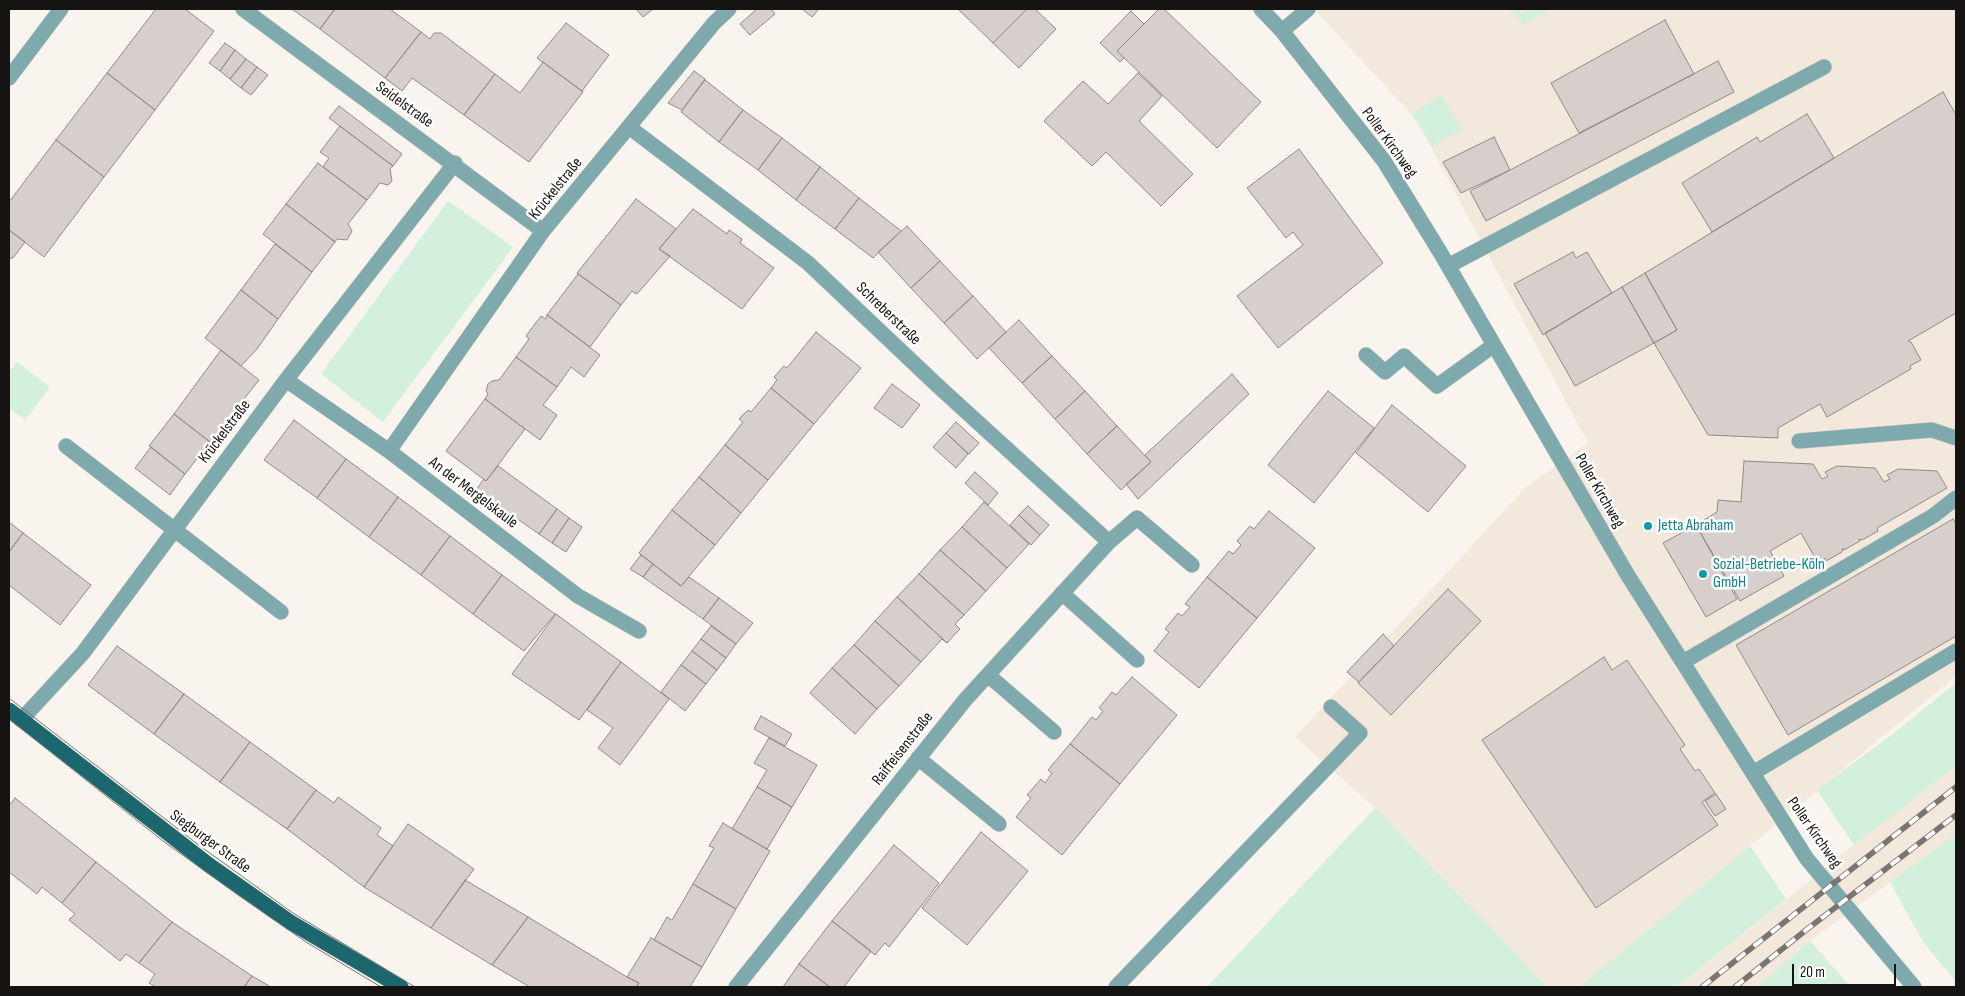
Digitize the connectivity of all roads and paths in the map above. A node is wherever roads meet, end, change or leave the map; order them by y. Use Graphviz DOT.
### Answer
graph roads {
  1 [pos="61,9"];
  2 [pos="243,9"];
  3 [pos="729,9"];
  4 [pos="1261,9"];
  5 [pos="1308,9"];
  6 [pos="1282,31"];
  7 [pos="1824,67"];
  8 [pos="9,78"];
  9 [pos="629,127"];
  10 [pos="455,163"];
  11 [pos="543,231"];
  12 [pos="1448,266"];
  13 [pos="1494,345"];
  14 [pos="1366,355"];
  15 [pos="286,380"];
  16 [pos="1956,438"];
  17 [pos="1799,441"];
  18 [pos="66,446"];
  19 [pos="389,451"];
  20 [pos="1956,498"];
  21 [pos="175,530"];
  22 [pos="1109,542"];
  23 [pos="1192,565"];
  24 [pos="1062,593"];
  25 [pos="281,612"];
  26 [pos="639,631"];
  27 [pos="1956,651"];
  28 [pos="1137,660"];
  29 [pos="1683,662"];
  30 [pos="988,675"];
  31 [pos="1331,706"];
  32 [pos="9,710"];
  33 [pos="21,720"];
  34 [pos="1054,732"];
  35 [pos="918,758"];
  36 [pos="1753,773"];
  37 [pos="999,824"];
  38 [pos="401,987"];
  39 [pos="736,987"];
  40 [pos="1116,987"];
  41 [pos="1914,987"];
  1 -- 8 [label="street"];
  2 -- 10 [label="street, Seidelstraße"];
  3 -- 9 [label="street, Krückelstraße"];
  4 -- 6 [label="street, Poller Kirchweg"];
  5 -- 6 [label="street"];
  6 -- 12 [label="street, Poller Kirchweg"];
  7 -- 12 [label="street"];
  9 -- 11 [label="street, Krückelstraße"];
  9 -- 22 [label="street, Schreberstraße"];
  10 -- 11 [label="street, Seidelstraße"];
  10 -- 15 [label="street, Krückelstraße"];
  11 -- 19 [label="street, Krückelstraße"];
  12 -- 13 [label="street, Poller Kirchweg"];
  13 -- 14 [label="street"];
  13 -- 29 [label="street, Poller Kirchweg"];
  15 -- 19 [label="street, An der Mergelskaule"];
  15 -- 21 [label="street, Krückelstraße"];
  16 -- 17 [label="street"];
  18 -- 21 [label="street"];
  19 -- 26 [label="street, An der Mergelskaule"];
  20 -- 29 [label="street"];
  21 -- 25 [label="street"];
  21 -- 33 [label="street, Krückelstraße"];
  22 -- 23 [label="street, Raiffeisenstraße"];
  22 -- 24 [label="street, Raiffeisenstraße"];
  24 -- 28 [label="street"];
  24 -- 30 [label="street, Raiffeisenstraße"];
  27 -- 36 [label="street"];
  29 -- 36 [label="street, Poller Kirchweg"];
  30 -- 34 [label="street"];
  30 -- 35 [label="street, Raiffeisenstraße"];
  31 -- 40 [label="street"];
  32 -- 33 [label="main road, Siegburger Straße"];
  33 -- 38 [label="main road, Siegburger Straße"];
  35 -- 37 [label="street"];
  35 -- 39 [label="street, Raiffeisenstraße"];
  36 -- 41 [label="street, Poller Kirchweg"];
}
